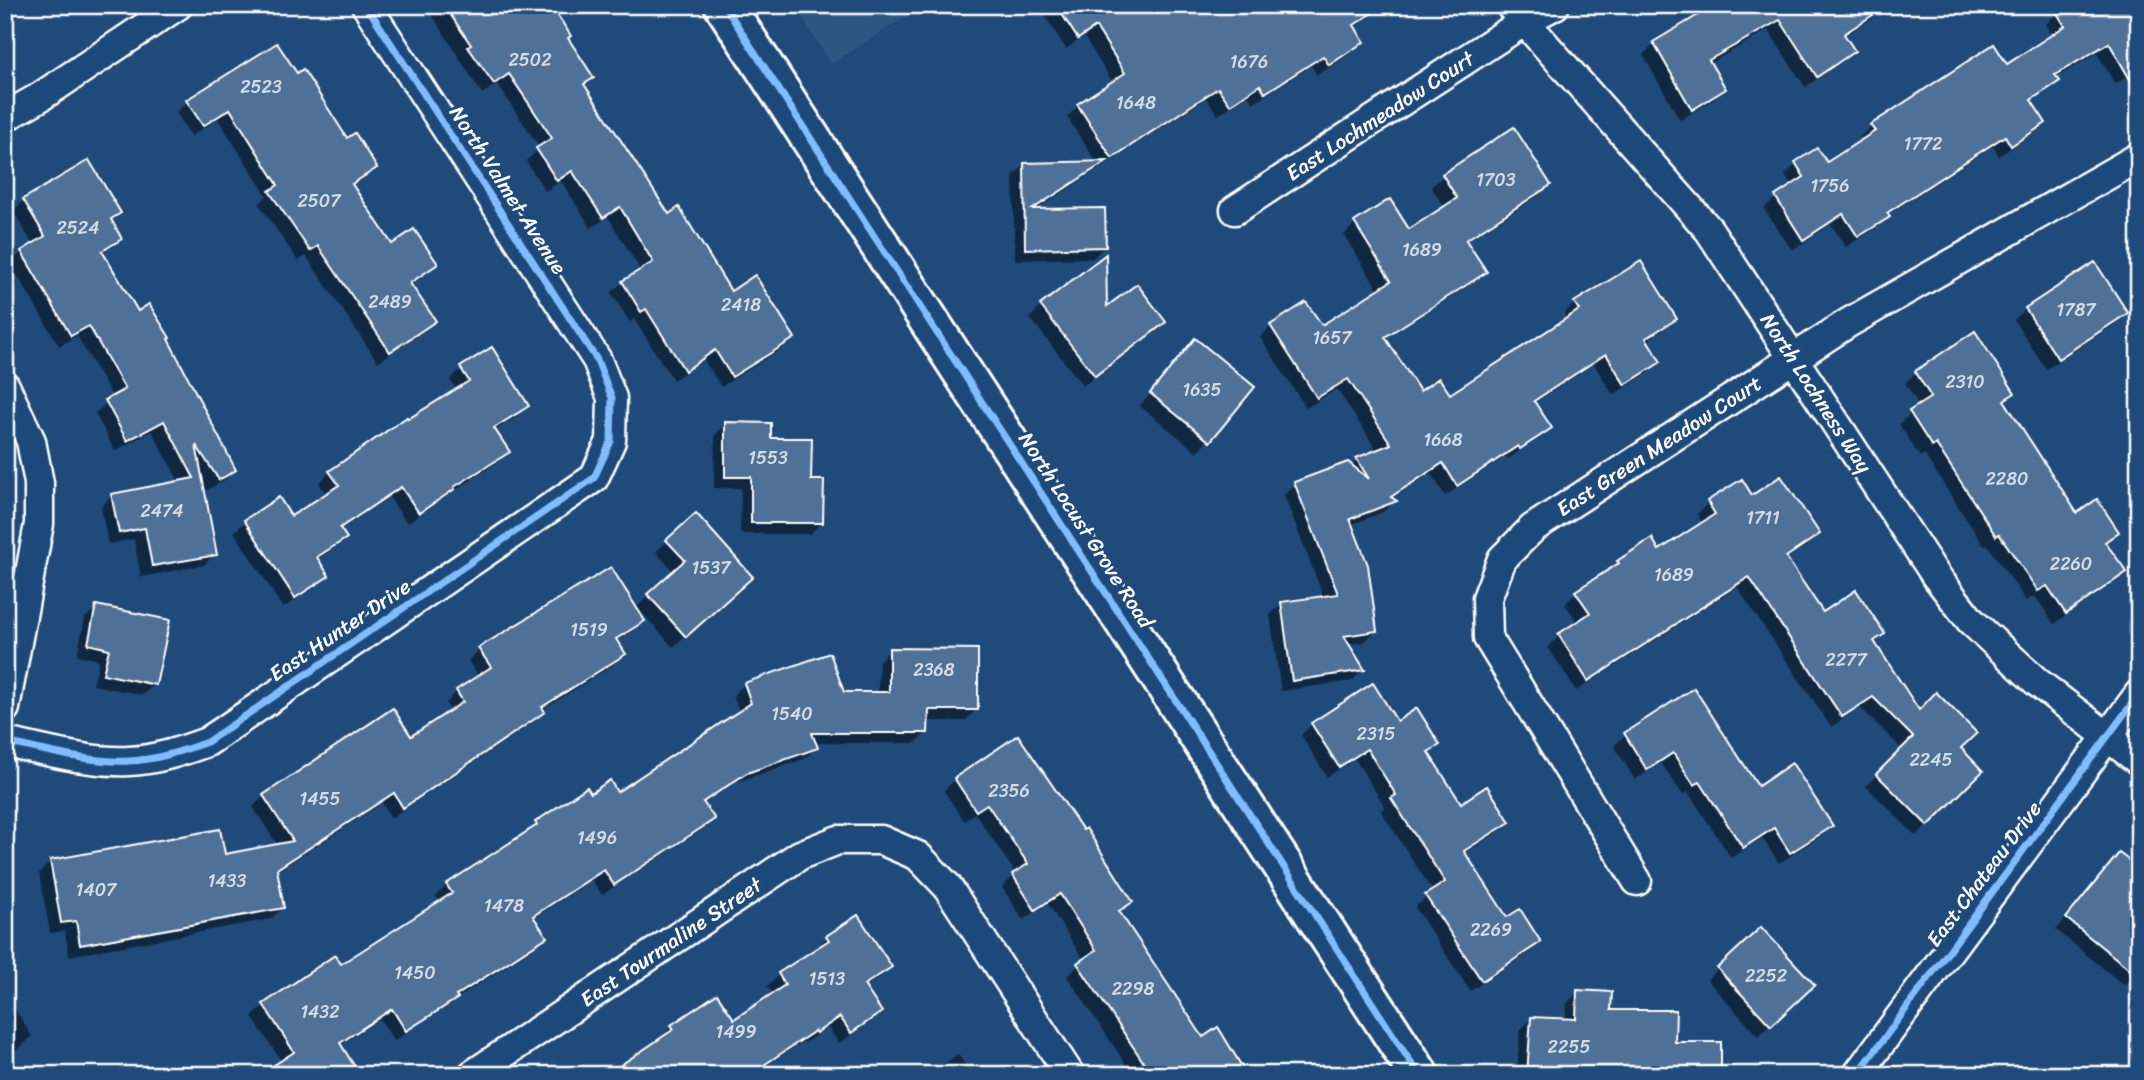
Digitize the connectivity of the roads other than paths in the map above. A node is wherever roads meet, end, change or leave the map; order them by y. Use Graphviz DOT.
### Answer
graph roads {
  1 [pos="178,5"];
  2 [pos="366,5"];
  3 [pos="724,5"];
  4 [pos="1555,5"];
  5 [pos="1518,13"];
  6 [pos="5,117"];
  7 [pos="2139,157"];
  8 [pos="1235,210"];
  9 [pos="1793,358"];
  10 [pos="5,386"];
  11 [pos="612,398"];
  12 [pos="2139,694"];
  13 [pos="5,708"];
  14 [pos="2107,737"];
  15 [pos="5,742"];
  16 [pos="2139,761"];
  17 [pos="1637,881"];
  18 [pos="477,1074"];
  19 [pos="1070,1075"];
  20 [pos="1419,1075"];
  21 [pos="1857,1075"];
  1 -- 6 [label="street"];
  2 -- 11 [label="street, North Valmet Avenue"];
  3 -- 20 [label="main road, North Locust Grove Road"];
  4 -- 5 [label="street, East Lochmeadow Court"];
  5 -- 8 [label="street, East Lochmeadow Court"];
  5 -- 9 [label="street, North Lochness Way"];
  7 -- 9 [label="street, East Green Meadow Court"];
  9 -- 14 [label="street, North Lochness Way"];
  9 -- 17 [label="street, East Green Meadow Court"];
  10 -- 13 [label="street"];
  11 -- 15 [label="street, East Hunter Drive"];
  12 -- 14 [label="street, East Chateau Drive"];
  14 -- 16 [label="street, North Lochness Way"];
  14 -- 21 [label="street, East Chateau Drive"];
  18 -- 19 [label="street, East Tourmaline Street"];
}
